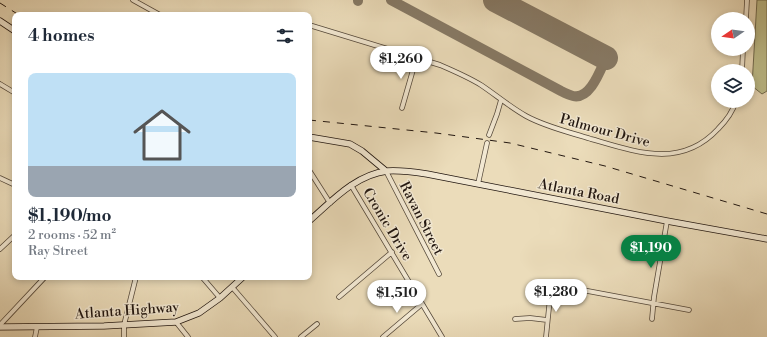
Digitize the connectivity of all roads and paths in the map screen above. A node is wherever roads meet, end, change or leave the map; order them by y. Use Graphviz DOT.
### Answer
graph roads {
  1 [pos="133,0"];
  2 [pos="747,0"];
  3 [pos="155,12"];
  4 [pos="746,12"];
  5 [pos="0,21"];
  6 [pos="312,26"];
  7 [pos="12,29"];
  8 [pos="417,56"];
  9 [pos="0,84"];
  10 [pos="12,91"];
  11 [pos="501,100"];
  12 [pos="402,108"];
  13 [pos="733,108"];
  14 [pos="489,135"];
  15 [pos="312,138"];
  16 [pos="486,143"];
  17 [pos="386,171"];
  18 [pos="312,175"];
  19 [pos="0,178"];
  20 [pos="12,184"];
  21 [pos="478,184"];
  22 [pos="351,185"];
  23 [pos="330,203"];
  24 [pos="312,218"];
  25 [pos="668,221"];
  26 [pos="12,238"];
  27 [pos="767,239"];
  28 [pos="0,249"];
  29 [pos="392,252"];
  30 [pos="439,274"];
  31 [pos="42,280"];
  32 [pos="135,280"];
  33 [pos="205,280"];
  34 [pos="240,280"];
  35 [pos="544,286"];
  36 [pos="232,287"];
  37 [pos="551,288"];
  38 [pos="340,297"];
  39 [pos="220,298"];
  40 [pos="422,304"];
  41 [pos="653,304"];
  42 [pos="689,310"];
  43 [pos="515,319"];
  44 [pos="547,320"];
  45 [pos="652,320"];
  46 [pos="176,322"];
  47 [pos="317,324"];
  48 [pos="124,325"];
  49 [pos="0,326"];
  50 [pos="37,327"];
  51 [pos="35,337"];
  52 [pos="124,337"];
  53 [pos="188,337"];
  54 [pos="275,337"];
  55 [pos="301,337"];
  56 [pos="383,337"];
  57 [pos="442,337"];
  58 [pos="546,337"];
  1 -- 3 [label="street"];
  2 -- 4 [label="street"];
  5 -- 7 [label="main road"];
  6 -- 8 [label="street, Palmour Drive"];
  8 -- 11 [label="street, Palmour Drive"];
  8 -- 12 [label="street"];
  9 -- 10 [label="street"];
  11 -- 13 [label="street, Palmour Drive"];
  11 -- 14 [label="street"];
  15 -- 17 [label="main road"];
  16 -- 21 [label="street"];
  17 -- 21 [label="main road, Atlanta Road"];
  17 -- 22 [label="main road"];
  17 -- 30 [label="street, Ravan Street"];
  18 -- 23 [label="street"];
  19 -- 20 [label="street"];
  21 -- 25 [label="main road, Atlanta Road"];
  22 -- 23 [label="main road"];
  22 -- 29 [label="street, Cronic Drive"];
  23 -- 24 [label="main road"];
  25 -- 27 [label="main road, Atlanta Road"];
  25 -- 41 [label="street"];
  26 -- 28 [label="street"];
  29 -- 38 [label="street"];
  29 -- 40 [label="street, Cronic Drive"];
  31 -- 49 [label="street"];
  32 -- 48 [label="street"];
  33 -- 39 [label="street"];
  34 -- 36 [label="main road, Atlanta Highway"];
  35 -- 37 [label="street"];
  36 -- 39 [label="main road, Atlanta Highway"];
  36 -- 54 [label="street"];
  37 -- 41 [label="street"];
  37 -- 44 [label="street"];
  39 -- 46 [label="main road, Atlanta Highway"];
  40 -- 56 [label="street"];
  40 -- 57 [label="street, Cronic Drive"];
  41 -- 42 [label="street"];
  41 -- 45 [label="street"];
  43 -- 44 [label="street"];
  44 -- 58 [label="street"];
  46 -- 48 [label="main road, Atlanta Highway"];
  46 -- 53 [label="street"];
  47 -- 55 [label="street"];
  48 -- 50 [label="main road, Atlanta Highway"];
  48 -- 52 [label="street"];
  49 -- 50 [label="main road, Atlanta Highway"];
  50 -- 51 [label="street"];
}
